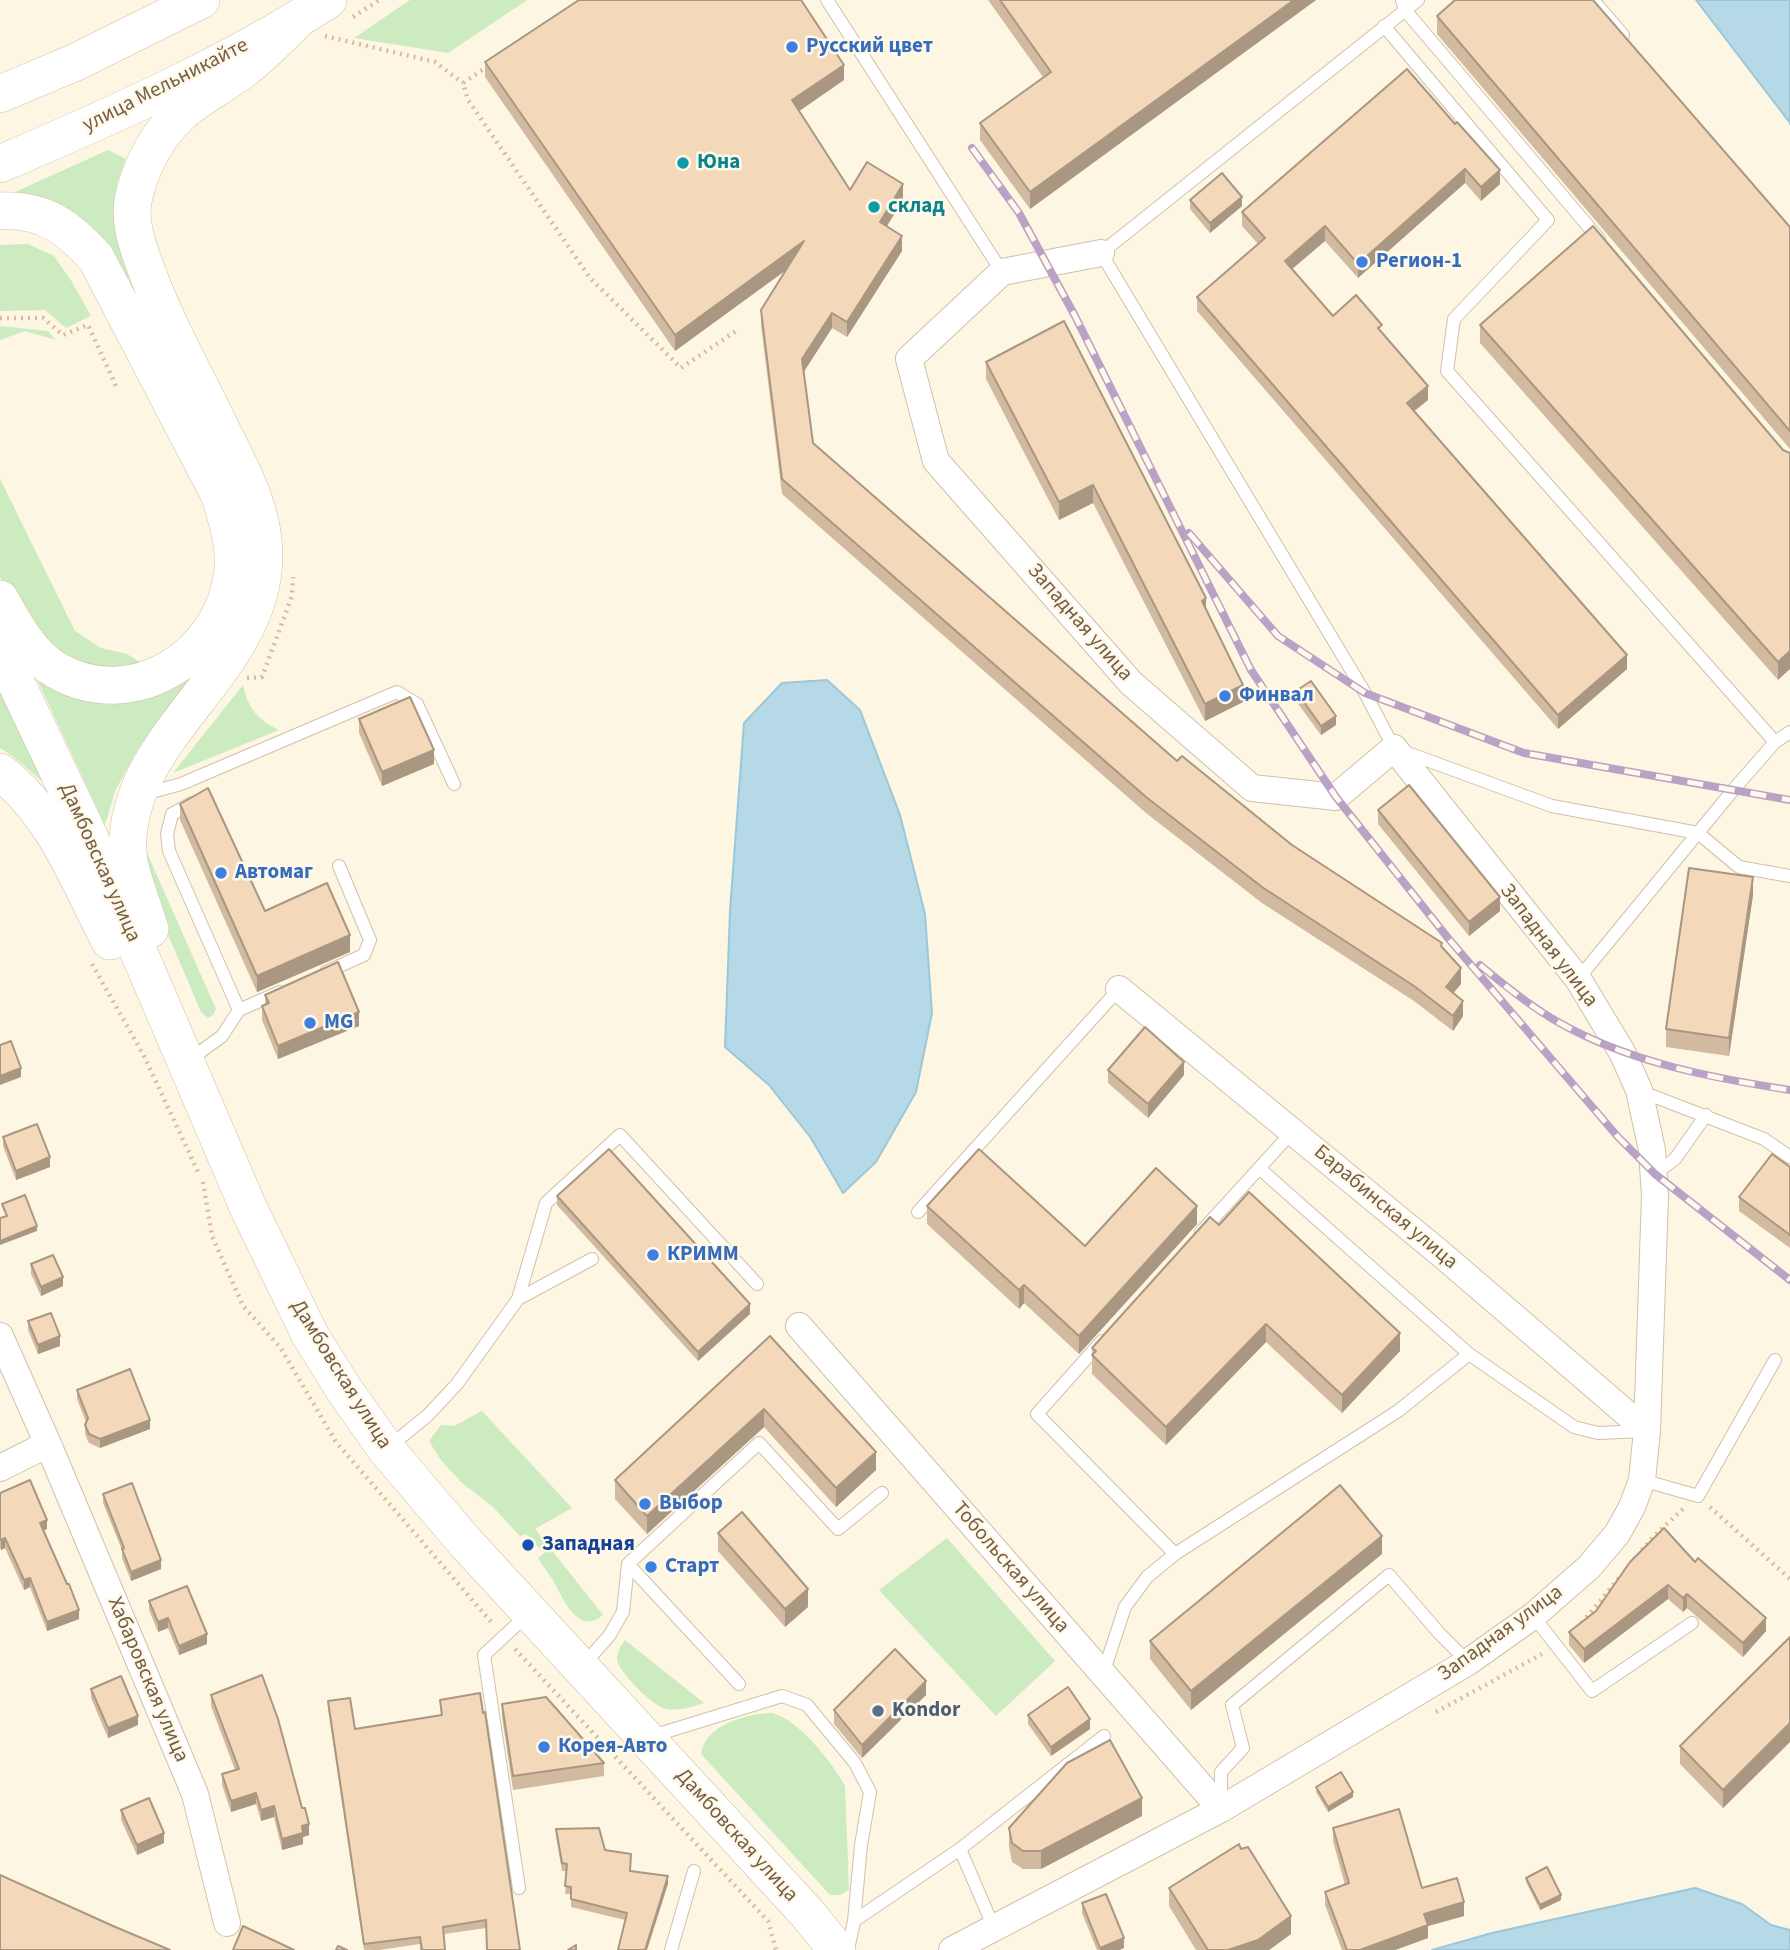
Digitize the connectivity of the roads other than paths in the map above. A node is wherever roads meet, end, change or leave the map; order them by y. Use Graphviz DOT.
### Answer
graph roads {
  1 [pos="201,0"];
  2 [pos="827,0"];
  3 [pos="1418,0"];
  4 [pos="1593,0"];
  5 [pos="1404,5"];
  6 [pos="317,18"];
  7 [pos="1384,26"];
  8 [pos="1629,42"];
  9 [pos="0,94"];
  10 [pos="0,164"];
  11 [pos="0,211"];
  12 [pos="1611,252"];
  13 [pos="1101,253"];
  14 [pos="1002,272"];
  15 [pos="0,599"];
  16 [pos="0,649"];
  17 [pos="1790,732"];
  18 [pos="1775,742"];
  19 [pos="1394,748"];
  20 [pos="0,772"];
  21 [pos="454,784"];
  22 [pos="137,796"];
  23 [pos="202,798"];
  24 [pos="1698,833"];
  25 [pos="339,866"];
  26 [pos="1790,876"];
  27 [pos="314,977"];
  28 [pos="1578,979"];
  29 [pos="289,988"];
  30 [pos="1119,989"];
  31 [pos="239,1010"];
  32 [pos="164,1015"];
  33 [pos="185,1064"];
  34 [pos="1639,1090"];
  35 [pos="1706,1115"];
  36 [pos="1293,1131"];
  37 [pos="1790,1157"];
  38 [pos="1259,1168"];
  39 [pos="1654,1174"];
  40 [pos="918,1212"];
  41 [pos="1194,1240"];
  42 [pos="592,1259"];
  43 [pos="757,1284"];
  44 [pos="518,1299"];
  45 [pos="799,1326"];
  46 [pos="1111,1332"];
  47 [pos="0,1336"];
  48 [pos="1469,1354"];
  49 [pos="1776,1360"];
  50 [pos="1647,1431"];
  51 [pos="48,1444"];
  52 [pos="386,1449"];
  53 [pos="0,1468"];
  54 [pos="1642,1480"];
  55 [pos="882,1493"];
  56 [pos="1175,1554"];
  57 [pos="628,1564"];
  58 [pos="1533,1616"];
  59 [pos="1692,1623"];
  60 [pos="517,1624"];
  61 [pos="1468,1662"];
  62 [pos="581,1667"];
  63 [pos="1102,1674"];
  64 [pos="738,1684"];
  65 [pos="1104,1736"];
  66 [pos="646,1738"];
  67 [pos="1221,1809"];
  68 [pos="960,1849"];
  69 [pos="694,1871"];
  70 [pos="519,1888"];
  71 [pos="226,1923"];
  72 [pos="994,1928"];
  73 [pos="846,1936"];
  74 [pos="671,1950"];
  75 [pos="848,1950"];
  76 [pos="952,1950"];
  1 -- 9 [label="main road"];
  2 -- 14 [label="lane"];
  3 -- 5 [label="lane"];
  4 -- 8 [label="lane"];
  5 -- 7 [label="lane"];
  5 -- 12 [label="lane"];
  6 -- 10 [label="main road, улица Мельникайте"];
  6 -- 22 [label="main road"];
  7 -- 13 [label="lane"];
  7 -- 18 [label="lane"];
  11 -- 15 [label="main road"];
  13 -- 14 [label="street"];
  13 -- 19 [label="lane"];
  14 -- 19 [label="street, Западная улица"];
  16 -- 32 [label="main road, Дамбовская улица"];
  17 -- 18 [label="lane"];
  18 -- 24 [label="lane"];
  19 -- 24 [label="lane"];
  19 -- 28 [label="street, Западная улица"];
  20 -- 32 [label="main road"];
  21 -- 22 [label="lane"];
  22 -- 32 [label="main road"];
  23 -- 31 [label="lane"];
  24 -- 26 [label="lane"];
  24 -- 28 [label="lane"];
  25 -- 27 [label="lane"];
  28 -- 34 [label="street, Западная улица"];
  29 -- 31 [label="lane"];
  30 -- 36 [label="street, Барабинская улица"];
  30 -- 40 [label="lane"];
  31 -- 33 [label="lane"];
  32 -- 33 [label="main road, Дамбовская улица"];
  33 -- 52 [label="main road, Дамбовская улица"];
  34 -- 35 [label="lane"];
  34 -- 39 [label="street, Западная улица"];
  35 -- 37 [label="lane"];
  35 -- 39 [label="lane"];
  36 -- 38 [label="lane"];
  36 -- 50 [label="street, Барабинская улица"];
  38 -- 41 [label="lane"];
  38 -- 48 [label="lane"];
  39 -- 50 [label="street, Западная улица"];
  42 -- 44 [label="lane"];
  43 -- 44 [label="lane"];
  44 -- 52 [label="lane"];
  45 -- 63 [label="street, Тобольская улица"];
  46 -- 56 [label="lane"];
  47 -- 51 [label="street, Хабаровская улица"];
  48 -- 50 [label="lane"];
  48 -- 56 [label="lane"];
  49 -- 54 [label="lane"];
  50 -- 54 [label="street, Западная улица"];
  51 -- 53 [label="street"];
  51 -- 71 [label="street, Хабаровская улица"];
  52 -- 60 [label="main road, Дамбовская улица"];
  54 -- 58 [label="street, Западная улица"];
  55 -- 57 [label="lane"];
  56 -- 63 [label="lane"];
  57 -- 62 [label="lane"];
  57 -- 64 [label="lane"];
  58 -- 59 [label="lane"];
  58 -- 61 [label="street, Западная улица"];
  60 -- 62 [label="main road, Дамбовская улица"];
  60 -- 70 [label="lane"];
  61 -- 67 [label="street, Западная улица"];
  61 -- 67 [label="lane"];
  62 -- 66 [label="main road, Дамбовская улица"];
  63 -- 67 [label="street, Тобольская улица"];
  65 -- 68 [label="lane"];
  66 -- 73 [label="main road, Дамбовская улица"];
  66 -- 73 [label="lane"];
  67 -- 72 [label="street, Западная улица"];
  68 -- 72 [label="lane"];
  68 -- 73 [label="lane"];
  69 -- 74 [label="lane"];
  72 -- 76 [label="street, Западная улица"];
  73 -- 75 [label="lane"];
}
